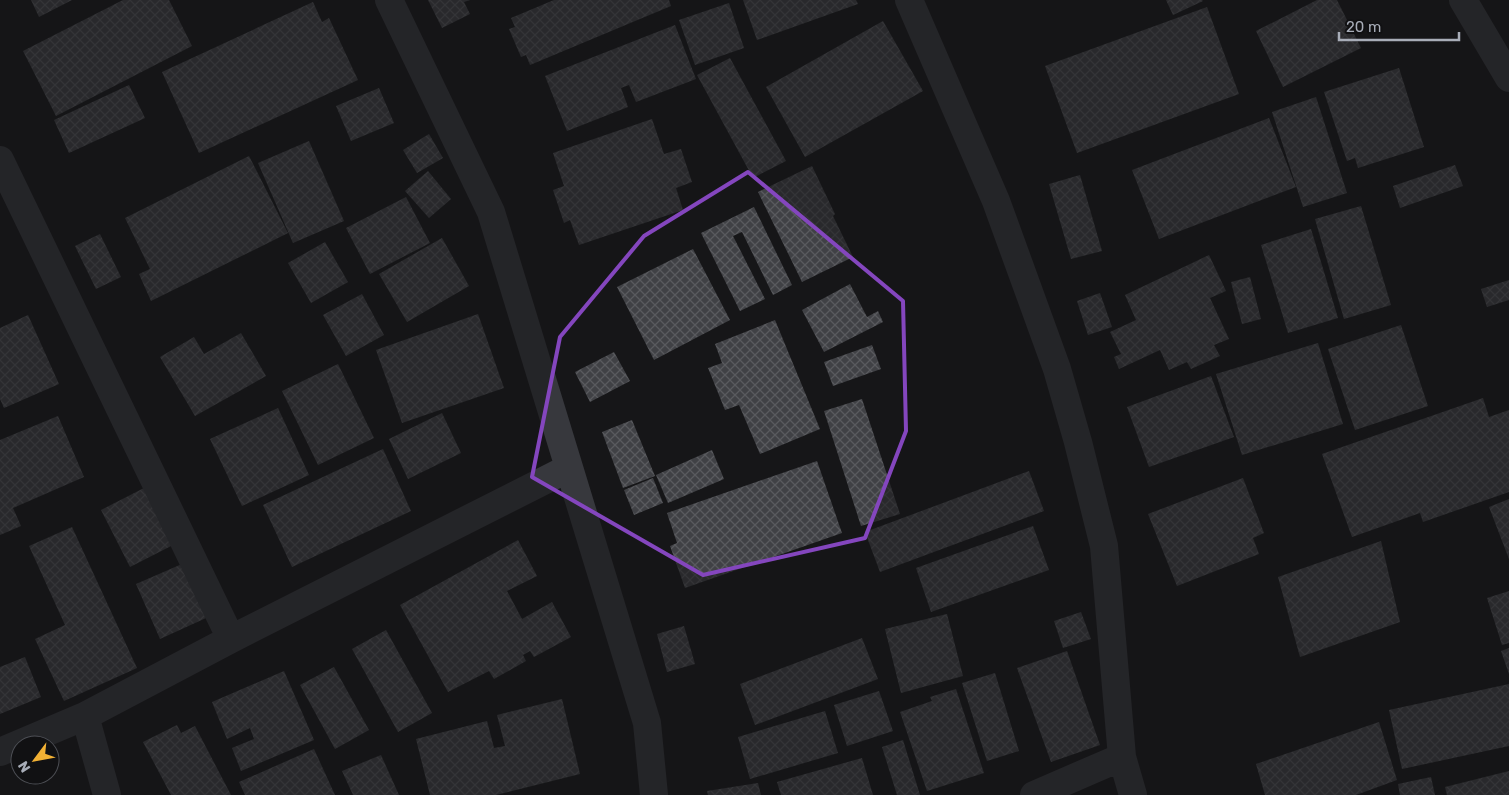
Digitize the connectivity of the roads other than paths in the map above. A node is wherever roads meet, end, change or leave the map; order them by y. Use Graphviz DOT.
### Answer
graph roads {
  1 [pos="389,0"];
  2 [pos="909,0"];
  3 [pos="1463,0"];
  4 [pos="1509,78"];
  5 [pos="0,160"];
  6 [pos="569,468"];
  7 [pos="232,639"];
  8 [pos="85,716"];
  9 [pos="0,752"];
  10 [pos="1122,757"];
  11 [pos="107,795"];
  12 [pos="654,795"];
  13 [pos="1034,795"];
  14 [pos="1133,795"];
  1 -- 6 [label="street"];
  2 -- 10 [label="street"];
  3 -- 4 [label="street"];
  5 -- 7 [label="street"];
  6 -- 7 [label="street"];
  6 -- 12 [label="street"];
  7 -- 8 [label="street"];
  8 -- 9 [label="street"];
  8 -- 11 [label="street"];
  10 -- 13 [label="street"];
  10 -- 14 [label="street"];
}
